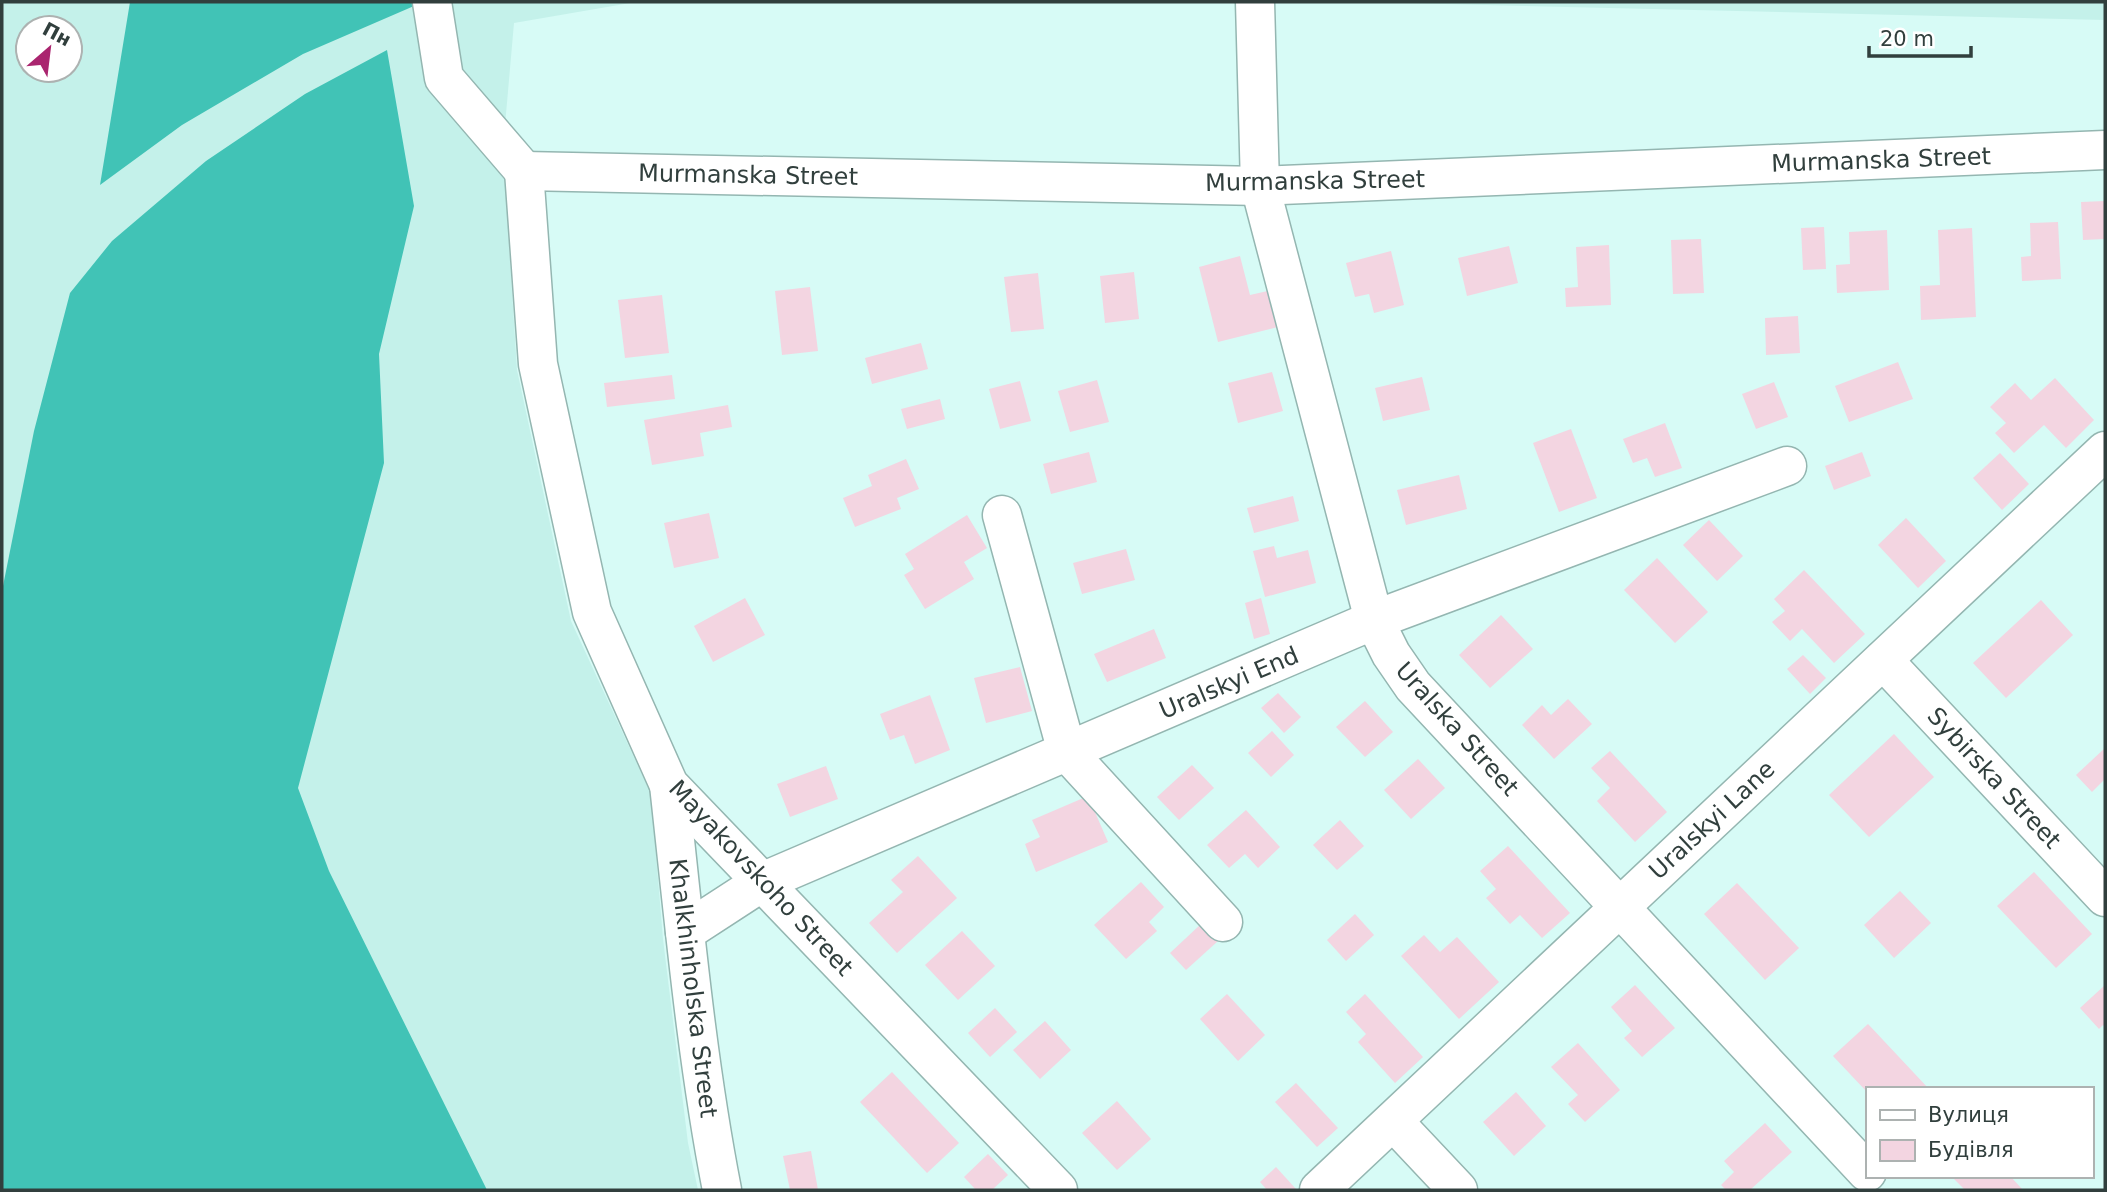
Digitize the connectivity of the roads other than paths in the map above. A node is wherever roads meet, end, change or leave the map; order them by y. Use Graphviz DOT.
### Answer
graph roads {
  1 [pos="432,2"];
  2 [pos="1255,2"];
  3 [pos="2105,150"];
  4 [pos="524,171"];
  5 [pos="1260,186"];
  6 [pos="2105,451"];
  7 [pos="1787,466"];
  8 [pos="1002,515"];
  9 [pos="1374,620"];
  10 [pos="1884,660"];
  11 [pos="1067,752"];
  12 [pos="669,785"];
  13 [pos="762,882"];
  14 [pos="2105,897"];
  15 [pos="1620,907"];
  16 [pos="1223,922"];
  17 [pos="685,932"];
  18 [pos="1393,1121"];
  19 [pos="1866,1171"];
  20 [pos="722,1190"];
  21 [pos="1058,1190"];
  22 [pos="1319,1190"];
  23 [pos="1458,1190"];
  1 -- 4 [label="street"];
  2 -- 5 [label="street, Uralska Street"];
  3 -- 5 [label="street, Murmanska Street"];
  4 -- 5 [label="street, Murmanska Street"];
  4 -- 12 [label="street, Mayakovskoho Street"];
  5 -- 9 [label="street, Uralska Street"];
  6 -- 10 [label="street, Uralskyi Lane"];
  7 -- 9 [label="street, Uralskyi End"];
  8 -- 11 [label="street"];
  9 -- 11 [label="street, Uralskyi End"];
  9 -- 15 [label="street, Uralska Street"];
  10 -- 14 [label="street, Sybirska Street"];
  10 -- 15 [label="street, Uralskyi Lane"];
  11 -- 13 [label="street, Uralskyi End"];
  11 -- 16 [label="street"];
  12 -- 13 [label="street, Mayakovskoho Street"];
  12 -- 17 [label="street, Khalkhinholska Street"];
  13 -- 17 [label="street, Uralskyi End"];
  13 -- 21 [label="street, Mayakovskoho Street"];
  15 -- 18 [label="street, Uralskyi Lane"];
  15 -- 19 [label="street, Uralska Street"];
  17 -- 20 [label="street, Khalkhinholska Street"];
  18 -- 22 [label="street, Uralskyi Lane"];
  18 -- 23 [label="street"];
}
